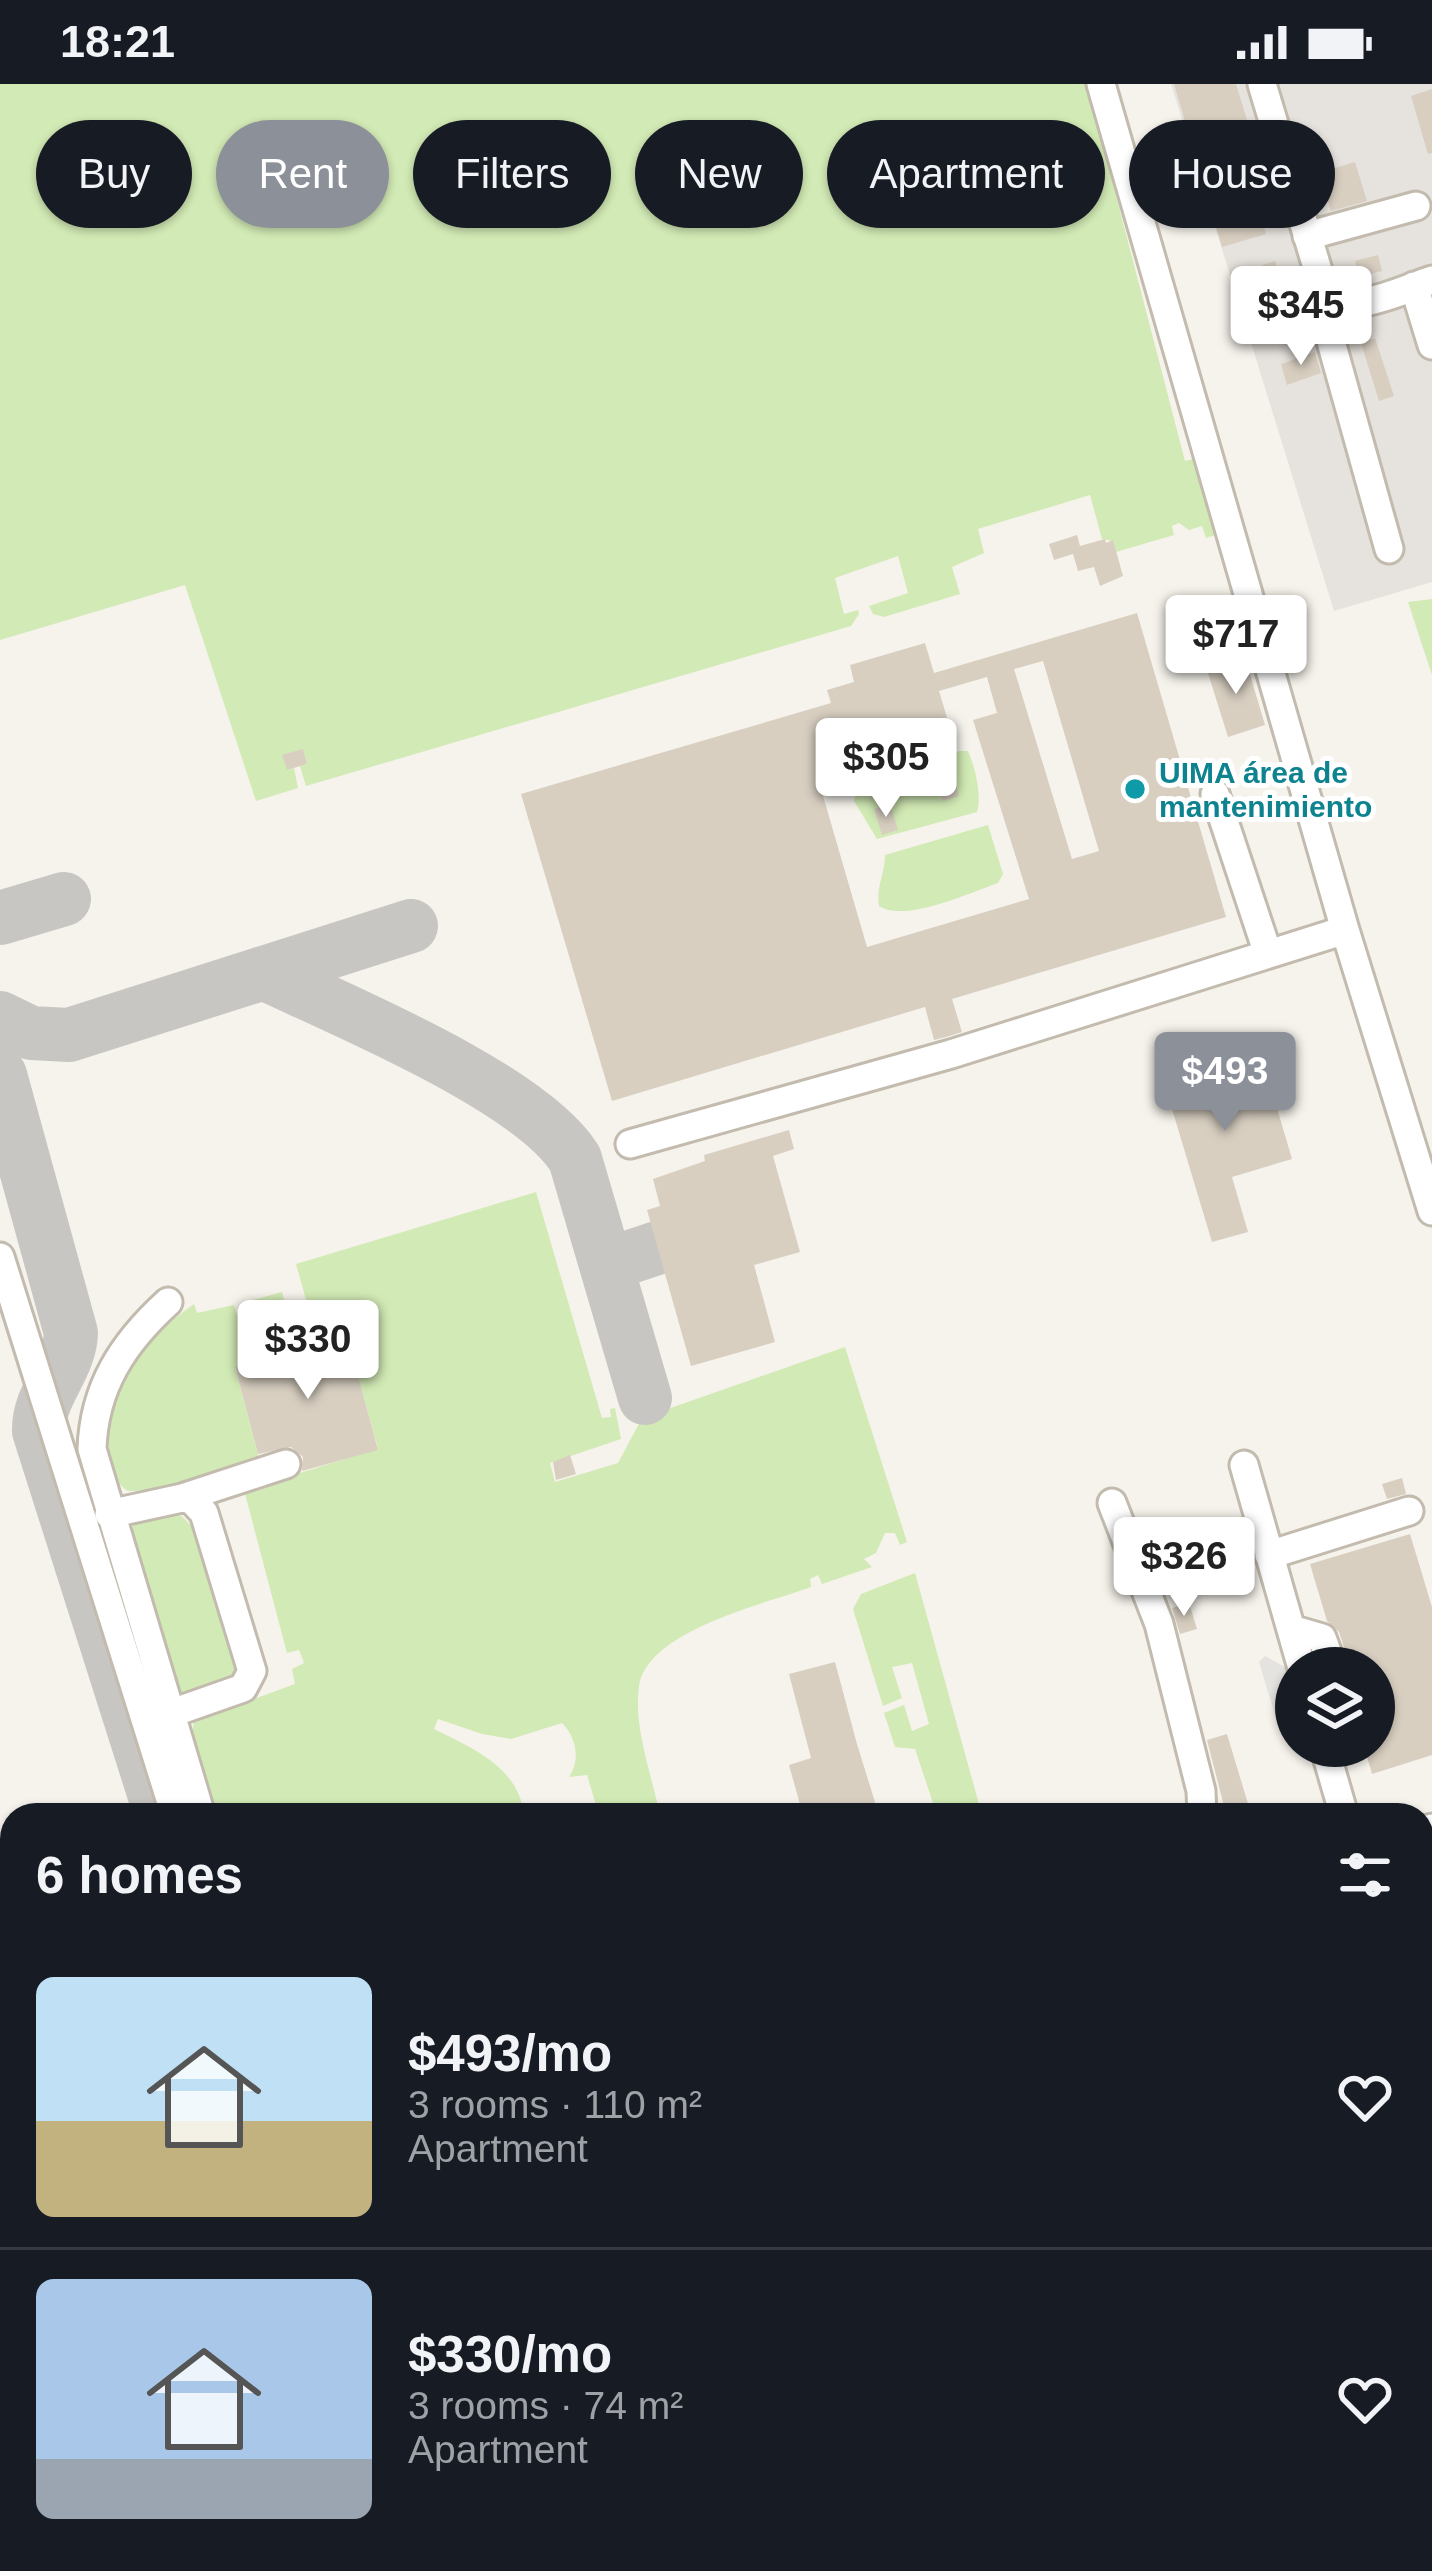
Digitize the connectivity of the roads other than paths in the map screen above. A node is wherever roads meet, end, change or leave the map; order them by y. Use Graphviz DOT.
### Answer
graph roads {
  1 [pos="1101,84"];
  2 [pos="1262,84"];
  3 [pos="1416,206"];
  4 [pos="1307,236"];
  5 [pos="1423,283"];
  6 [pos="1334,301"];
  7 [pos="1432,345"];
  8 [pos="1389,549"];
  9 [pos="1215,794"];
  10 [pos="1345,930"];
  11 [pos="1268,954"];
  12 [pos="630,1144"];
  13 [pos="1432,1211"];
  14 [pos="0,1257"];
  15 [pos="168,1303"];
  16 [pos="286,1464"];
  17 [pos="1244,1465"];
  18 [pos="214,1488"];
  19 [pos="182,1498"];
  20 [pos="1112,1503"];
  21 [pos="1409,1511"];
  22 [pos="109,1514"];
  23 [pos="207,1520"];
  24 [pos="1269,1555"];
  25 [pos="1291,1629"];
  26 [pos="1296,1647"];
  27 [pos="1325,1647"];
  28 [pos="170,1714"];
  29 [pos="1331,1767"];
  30 [pos="171,1803"];
  31 [pos="197,1803"];
  32 [pos="1202,1803"];
  33 [pos="1341,1803"];
  1 -- 10 [label="street"];
  2 -- 4 [label="street"];
  3 -- 4 [label="street"];
  4 -- 6 [label="street"];
  5 -- 6 [label="street"];
  5 -- 7 [label="street"];
  6 -- 8 [label="street"];
  9 -- 11 [label="street"];
  10 -- 11 [label="street"];
  10 -- 13 [label="street"];
  11 -- 12 [label="street"];
  14 -- 30 [label="street"];
  15 -- 22 [label="street"];
  16 -- 18 [label="street"];
  17 -- 24 [label="street"];
  18 -- 19 [label="street"];
  18 -- 23 [label="street"];
  19 -- 22 [label="street"];
  19 -- 23 [label="street"];
  20 -- 32 [label="street"];
  21 -- 24 [label="street"];
  22 -- 28 [label="street"];
  23 -- 28 [label="street"];
  24 -- 25 [label="street"];
  25 -- 26 [label="street"];
  25 -- 27 [label="street"];
  28 -- 31 [label="street"];
  29 -- 33 [label="street"];
}
